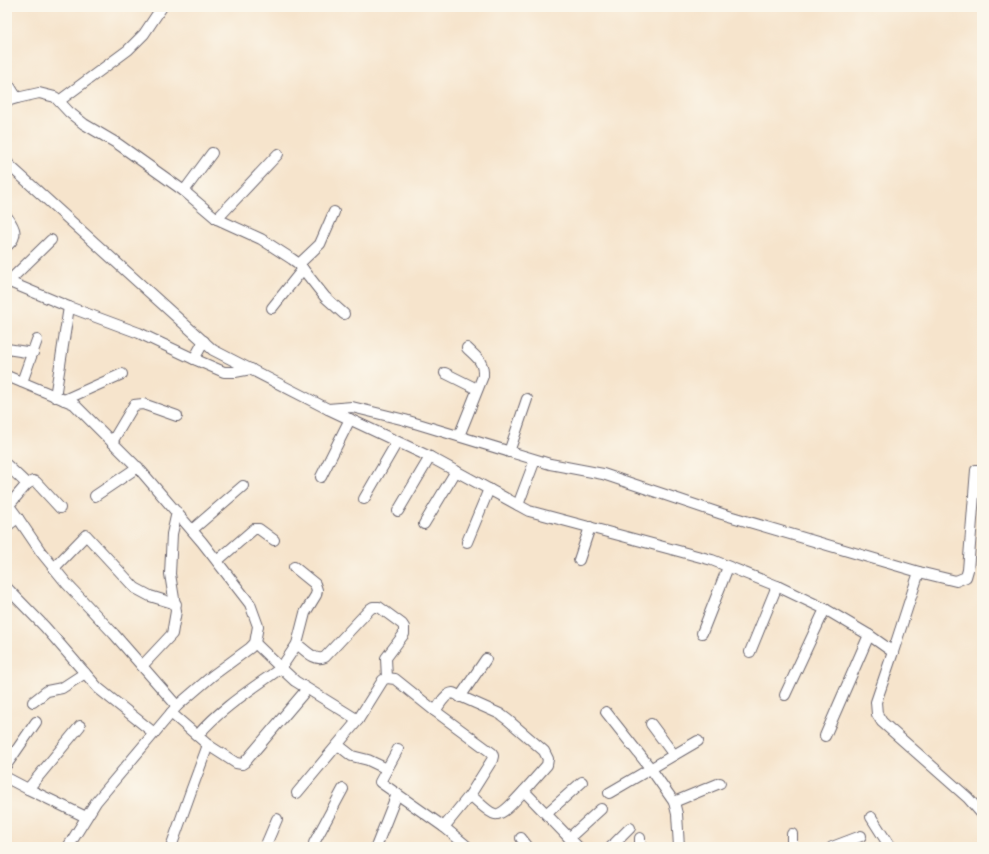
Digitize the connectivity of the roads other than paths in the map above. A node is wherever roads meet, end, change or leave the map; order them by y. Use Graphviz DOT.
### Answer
graph roads {
  1 [pos="162,7"];
  2 [pos="7,82"];
  3 [pos="17,98"];
  4 [pos="7,100"];
  5 [pos="59,101"];
  6 [pos="212,153"];
  7 [pos="278,154"];
  8 [pos="8,165"];
  9 [pos="184,191"];
  10 [pos="334,212"];
  11 [pos="7,218"];
  12 [pos="217,219"];
  13 [pos="51,240"];
  14 [pos="7,246"];
  15 [pos="301,266"];
  16 [pos="8,282"];
  17 [pos="69,307"];
  18 [pos="272,308"];
  19 [pos="344,314"];
  20 [pos="37,340"];
  21 [pos="204,341"];
  22 [pos="467,348"];
  23 [pos="7,349"];
  24 [pos="33,353"];
  25 [pos="194,358"];
  26 [pos="251,369"];
  27 [pos="445,373"];
  28 [pos="122,374"];
  29 [pos="7,376"];
  30 [pos="22,382"];
  31 [pos="477,389"];
  32 [pos="60,398"];
  33 [pos="527,399"];
  34 [pos="328,409"];
  35 [pos="177,416"];
  36 [pos="350,419"];
  37 [pos="458,436"];
  38 [pos="112,442"];
  39 [pos="397,442"];
  40 [pos="509,452"];
  41 [pos="430,457"];
  42 [pos="535,460"];
  43 [pos="7,465"];
  44 [pos="138,467"];
  45 [pos="976,470"];
  46 [pos="456,471"];
  47 [pos="321,477"];
  48 [pos="27,484"];
  49 [pos="243,486"];
  50 [pos="489,489"];
  51 [pos="95,496"];
  52 [pos="364,499"];
  53 [pos="8,504"];
  54 [pos="518,505"];
  55 [pos="60,508"];
  56 [pos="177,512"];
  57 [pos="398,512"];
  58 [pos="18,518"];
  59 [pos="424,524"];
  60 [pos="7,526"];
  61 [pos="590,527"];
  62 [pos="192,530"];
  63 [pos="274,540"];
  64 [pos="467,542"];
  65 [pos="579,560"];
  66 [pos="217,561"];
  67 [pos="728,566"];
  68 [pos="294,567"];
  69 [pos="54,568"];
  70 [pos="919,572"];
  71 [pos="777,586"];
  72 [pos="7,588"];
  73 [pos="176,604"];
  74 [pos="825,608"];
  75 [pos="702,633"];
  76 [pos="869,635"];
  77 [pos="255,642"];
  78 [pos="297,644"];
  79 [pos="750,652"];
  80 [pos="893,652"];
  81 [pos="486,659"];
  82 [pos="142,666"];
  83 [pos="280,668"];
  84 [pos="85,673"];
  85 [pos="387,678"];
  86 [pos="307,689"];
  87 [pos="785,695"];
  88 [pos="460,697"];
  89 [pos="33,702"];
  90 [pos="174,709"];
  91 [pos="435,711"];
  92 [pos="606,712"];
  93 [pos="358,720"];
  94 [pos="36,722"];
  95 [pos="651,724"];
  96 [pos="80,726"];
  97 [pos="154,733"];
  98 [pos="198,735"];
  99 [pos="826,736"];
  100 [pos="698,741"];
  101 [pos="208,745"];
  102 [pos="338,745"];
  103 [pos="398,749"];
  104 [pos="674,755"];
  105 [pos="7,764"];
  106 [pos="651,768"];
  107 [pos="387,769"];
  108 [pos="8,781"];
  109 [pos="582,782"];
  110 [pos="720,783"];
  111 [pos="28,789"];
  112 [pos="344,789"];
  113 [pos="524,791"];
  114 [pos="298,793"];
  115 [pos="397,794"];
  116 [pos="609,794"];
  117 [pos="470,795"];
  118 [pos="674,802"];
  119 [pos="601,809"];
  120 [pos="546,814"];
  121 [pos="982,814"];
  122 [pos="86,817"];
  123 [pos="871,817"];
  124 [pos="277,819"];
  125 [pos="444,827"];
  126 [pos="630,828"];
  127 [pos="792,834"];
  128 [pos="861,836"];
  129 [pos="521,838"];
  130 [pos="569,838"];
  131 [pos="68,847"];
  132 [pos="171,847"];
  133 [pos="265,847"];
  134 [pos="315,847"];
  135 [pos="376,847"];
  136 [pos="468,847"];
  137 [pos="528,847"];
  138 [pos="577,847"];
  139 [pos="612,847"];
  140 [pos="679,847"];
  141 [pos="792,847"];
  142 [pos="832,847"];
  143 [pos="890,847"];
  1 -- 5 [label="street"];
  2 -- 3 [label="street"];
  3 -- 4 [label="street"];
  3 -- 5 [label="street"];
  5 -- 9 [label="street"];
  6 -- 9 [label="street"];
  7 -- 12 [label="street"];
  8 -- 21 [label="street"];
  9 -- 12 [label="street"];
  10 -- 15 [label="street"];
  11 -- 14 [label="street"];
  12 -- 15 [label="street"];
  13 -- 16 [label="street"];
  15 -- 18 [label="street"];
  15 -- 19 [label="street"];
  16 -- 17 [label="street"];
  17 -- 25 [label="street"];
  17 -- 32 [label="street"];
  20 -- 24 [label="street"];
  21 -- 25 [label="street"];
  21 -- 26 [label="street"];
  22 -- 31 [label="street"];
  23 -- 24 [label="street"];
  24 -- 30 [label="street"];
  25 -- 26 [label="street"];
  26 -- 34 [label="street"];
  27 -- 31 [label="street"];
  28 -- 32 [label="street"];
  29 -- 30 [label="street"];
  30 -- 32 [label="street"];
  31 -- 37 [label="street"];
  32 -- 38 [label="street"];
  33 -- 40 [label="street"];
  34 -- 36 [label="street"];
  34 -- 37 [label="street"];
  35 -- 38 [label="street"];
  36 -- 39 [label="street"];
  36 -- 47 [label="street"];
  37 -- 40 [label="street"];
  38 -- 44 [label="street"];
  39 -- 41 [label="street"];
  39 -- 52 [label="street"];
  40 -- 42 [label="street"];
  41 -- 46 [label="street"];
  41 -- 57 [label="street"];
  42 -- 54 [label="street"];
  42 -- 70 [label="street"];
  43 -- 48 [label="street"];
  44 -- 51 [label="street"];
  44 -- 56 [label="street"];
  45 -- 70 [label="street"];
  46 -- 50 [label="street"];
  46 -- 59 [label="street"];
  48 -- 53 [label="street"];
  48 -- 55 [label="street"];
  49 -- 62 [label="street"];
  50 -- 54 [label="street"];
  50 -- 64 [label="street"];
  53 -- 58 [label="street"];
  54 -- 61 [label="street"];
  56 -- 62 [label="street"];
  56 -- 73 [label="street"];
  58 -- 60 [label="street"];
  58 -- 69 [label="street"];
  61 -- 65 [label="street"];
  61 -- 67 [label="street"];
  62 -- 66 [label="street"];
  63 -- 66 [label="street"];
  66 -- 77 [label="street"];
  67 -- 71 [label="street"];
  67 -- 75 [label="street"];
  68 -- 78 [label="street"];
  69 -- 73 [label="street"];
  69 -- 82 [label="street"];
  70 -- 80 [label="street"];
  71 -- 74 [label="street"];
  71 -- 79 [label="street"];
  72 -- 84 [label="street"];
  73 -- 82 [label="street"];
  74 -- 76 [label="street"];
  74 -- 87 [label="street"];
  76 -- 80 [label="street"];
  76 -- 99 [label="street"];
  77 -- 83 [label="street"];
  77 -- 90 [label="street"];
  78 -- 83 [label="street"];
  78 -- 85 [label="street"];
  80 -- 121 [label="street"];
  81 -- 88 [label="street"];
  82 -- 90 [label="street"];
  83 -- 86 [label="street"];
  83 -- 98 [label="street"];
  84 -- 89 [label="street"];
  84 -- 97 [label="street"];
  85 -- 91 [label="street"];
  85 -- 93 [label="street"];
  86 -- 93 [label="street"];
  86 -- 101 [label="street"];
  88 -- 91 [label="street"];
  88 -- 113 [label="street"];
  90 -- 97 [label="street"];
  90 -- 98 [label="street"];
  91 -- 117 [label="street"];
  92 -- 106 [label="street"];
  93 -- 102 [label="street"];
  94 -- 105 [label="street"];
  95 -- 104 [label="street"];
  96 -- 111 [label="street"];
  97 -- 122 [label="street"];
  98 -- 101 [label="street"];
  100 -- 104 [label="street"];
  101 -- 132 [label="street"];
  102 -- 107 [label="street"];
  102 -- 114 [label="street"];
  103 -- 107 [label="street"];
  104 -- 106 [label="street"];
  106 -- 116 [label="street"];
  106 -- 118 [label="street"];
  107 -- 115 [label="street"];
  108 -- 111 [label="street"];
  109 -- 120 [label="street"];
  110 -- 118 [label="street"];
  111 -- 122 [label="street"];
  112 -- 134 [label="street"];
  113 -- 117 [label="street"];
  113 -- 120 [label="street"];
  115 -- 125 [label="street"];
  115 -- 135 [label="street"];
  117 -- 125 [label="street"];
  118 -- 140 [label="street"];
  119 -- 130 [label="street"];
  120 -- 130 [label="street"];
  122 -- 131 [label="street"];
  123 -- 143 [label="street"];
  124 -- 133 [label="street"];
  125 -- 136 [label="street"];
  126 -- 139 [label="street"];
  127 -- 141 [label="street"];
  128 -- 142 [label="street"];
  129 -- 137 [label="street"];
  130 -- 138 [label="street"];
}
